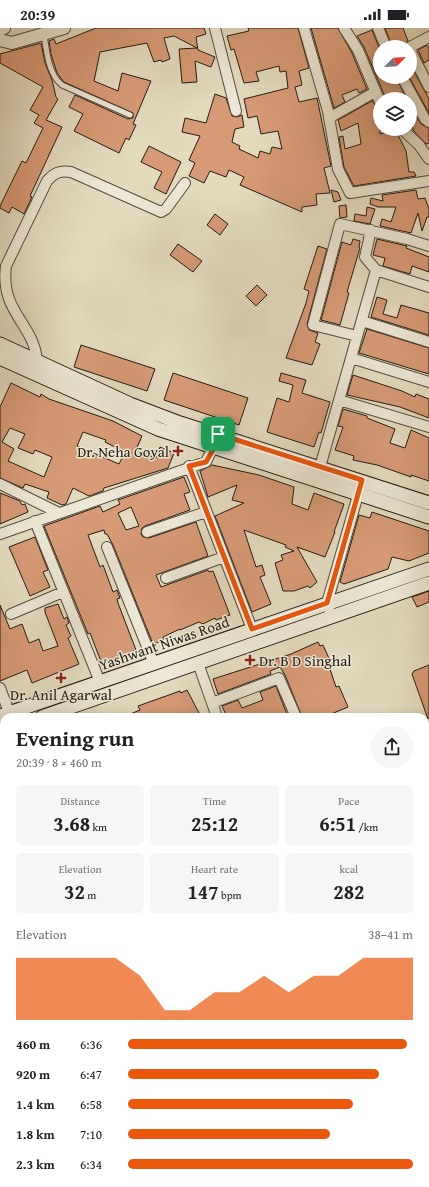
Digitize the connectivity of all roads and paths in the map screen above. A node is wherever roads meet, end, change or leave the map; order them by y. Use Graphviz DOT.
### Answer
graph roads {
  1 [pos="4,28"];
  2 [pos="64,28"];
  3 [pos="215,28"];
  4 [pos="304,28"];
  5 [pos="344,28"];
  6 [pos="378,28"];
  7 [pos="0,30"];
  8 [pos="44,34"];
  9 [pos="429,37"];
  10 [pos="0,40"];
  11 [pos="383,40"];
  12 [pos="417,45"];
  13 [pos="417,63"];
  14 [pos="406,84"];
  15 [pos="429,87"];
  16 [pos="376,92"];
  17 [pos="373,99"];
  18 [pos="236,111"];
  19 [pos="130,115"];
  20 [pos="329,118"];
  21 [pos="429,122"];
  22 [pos="409,136"];
  23 [pos="429,159"];
  24 [pos="429,181"];
  25 [pos="185,183"];
  26 [pos="371,230"];
  27 [pos="429,246"];
  28 [pos="376,270"];
  29 [pos="429,287"];
  30 [pos="362,321"];
  31 [pos="357,336"];
  32 [pos="429,342"];
  33 [pos="0,344"];
  34 [pos="0,358"];
  35 [pos="351,358"];
  36 [pos="43,369"];
  37 [pos="429,382"];
  38 [pos="339,400"];
  39 [pos="429,427"];
  40 [pos="218,434"];
  41 [pos="214,448"];
  42 [pos="189,466"];
  43 [pos="320,467"];
  44 [pos="362,480"];
  45 [pos="0,484"];
  46 [pos="358,494"];
  47 [pos="429,502"];
  48 [pos="206,512"];
  49 [pos="59,513"];
  50 [pos="429,517"];
  51 [pos="35,521"];
  52 [pos="148,532"];
  53 [pos="0,534"];
  54 [pos="107,547"];
  55 [pos="224,557"];
  56 [pos="429,569"];
  57 [pos="166,578"];
  58 [pos="429,583"];
  59 [pos="63,592"];
  60 [pos="327,603"];
  61 [pos="11,614"];
  62 [pos="330,618"];
  63 [pos="252,629"];
  64 [pos="154,664"];
  65 [pos="198,664"];
  66 [pos="100,682"];
  67 [pos="0,688"];
  68 [pos="212,703"];
  69 [pos="5,713"];
  70 [pos="8,713"];
  71 [pos="54,713"];
  72 [pos="216,713"];
  73 [pos="294,713"];
  1 -- 7 [label="street"];
  2 -- 8 [label="street"];
  3 -- 18 [label="street"];
  4 -- 20 [label="street"];
  5 -- 16 [label="street"];
  6 -- 11 [label="street"];
  8 -- 10 [label="street"];
  8 -- 19 [label="lane"];
  9 -- 12 [label="street"];
  13 -- 15 [label="street"];
  14 -- 21 [label="street"];
  17 -- 20 [label="street"];
  20 -- 24 [label="street"];
  22 -- 23 [label="street"];
  25 -- 36 [label="street"];
  26 -- 27 [label="street"];
  26 -- 28 [label="street"];
  26 -- 31 [label="street"];
  28 -- 29 [label="street"];
  28 -- 30 [label="street"];
  30 -- 31 [label="street"];
  30 -- 32 [label="street"];
  31 -- 35 [label="street"];
  33 -- 36 [label="main road"];
  34 -- 36 [label="main road"];
  35 -- 37 [label="street"];
  35 -- 38 [label="street"];
  36 -- 40 [label="main road"];
  36 -- 41 [label="main road"];
  38 -- 39 [label="street"];
  38 -- 43 [label="street"];
  40 -- 41 [label="street"];
  40 -- 43 [label="main road"];
  41 -- 42 [label="street"];
  41 -- 46 [label="main road"];
  42 -- 48 [label="street"];
  42 -- 49 [label="street"];
  43 -- 44 [label="main road"];
  44 -- 46 [label="street"];
  44 -- 47 [label="main road"];
  45 -- 49 [label="street"];
  46 -- 50 [label="main road"];
  46 -- 60 [label="street"];
  48 -- 52 [label="street"];
  48 -- 55 [label="street"];
  49 -- 51 [label="street"];
  51 -- 53 [label="street"];
  51 -- 59 [label="street"];
  54 -- 64 [label="street"];
  55 -- 57 [label="street"];
  55 -- 63 [label="street"];
  56 -- 60 [label="main road, Yashwant Niwas Road"];
  58 -- 62 [label="main road, Yashwant Niwas Road"];
  59 -- 61 [label="street"];
  59 -- 66 [label="street"];
  60 -- 62 [label="street"];
  60 -- 63 [label="main road, Yashwant Niwas Road"];
  62 -- 65 [label="main road, Yashwant Niwas Road"];
  63 -- 64 [label="main road, Yashwant Niwas Road"];
  64 -- 66 [label="main road, Yashwant Niwas Road"];
  65 -- 68 [label="street"];
  65 -- 71 [label="main road, Yashwant Niwas Road"];
  66 -- 70 [label="main road, Yashwant Niwas Road"];
  67 -- 69 [label="street"];
  68 -- 72 [label="street"];
  68 -- 73 [label="street"];
}
